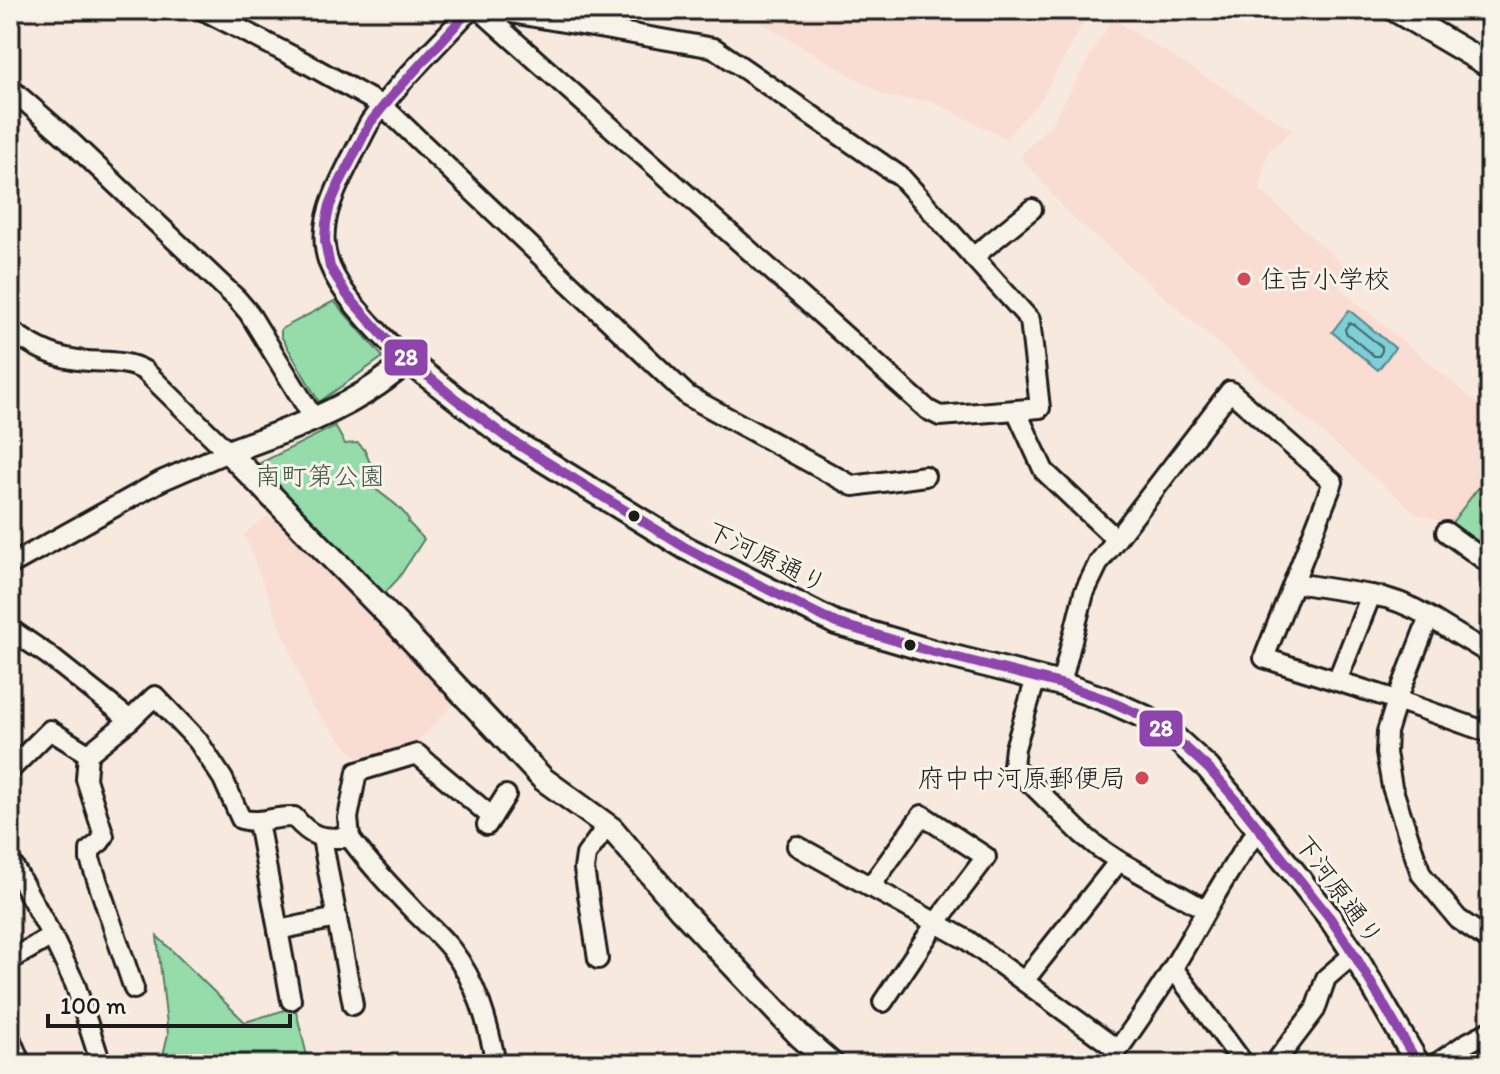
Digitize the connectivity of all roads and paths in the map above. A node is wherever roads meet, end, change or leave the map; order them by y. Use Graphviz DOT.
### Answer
graph roads {
  1 [pos="203,10"];
  2 [pos="472,10"];
  3 [pos="480,10"];
  4 [pos="494,10"];
  5 [pos="1395,10"];
  6 [pos="232,16"];
  7 [pos="1490,66"];
  8 [pos="10,88"];
  9 [pos="383,106"];
  10 [pos="1032,209"];
  11 [pos="973,257"];
  12 [pos="10,330"];
  13 [pos="408,361"];
  14 [pos="1016,410"];
  15 [pos="314,419"];
  16 [pos="228,452"];
  17 [pos="925,476"];
  18 [pos="1446,532"];
  19 [pos="1116,539"];
  20 [pos="1490,564"];
  21 [pos="10,565"];
  22 [pos="1295,583"];
  23 [pos="1371,595"];
  24 [pos="1429,617"];
  25 [pos="10,629"];
  26 [pos="1490,654"];
  27 [pos="1036,678"];
  28 [pos="1337,681"];
  29 [pos="1061,684"];
  30 [pos="1397,700"];
  31 [pos="130,720"];
  32 [pos="1490,733"];
  33 [pos="88,754"];
  34 [pos="10,770"];
  35 [pos="506,795"];
  36 [pos="258,822"];
  37 [pos="607,826"];
  38 [pos="1259,829"];
  39 [pos="322,838"];
  40 [pos="350,838"];
  41 [pos="797,846"];
  42 [pos="10,860"];
  43 [pos="1119,861"];
  44 [pos="870,887"];
  45 [pos="1206,910"];
  46 [pos="337,918"];
  47 [pos="936,923"];
  48 [pos="278,930"];
  49 [pos="52,936"];
  50 [pos="1490,941"];
  51 [pos="602,948"];
  52 [pos="1354,954"];
  53 [pos="10,960"];
  54 [pos="1173,968"];
  55 [pos="1024,981"];
  56 [pos="134,989"];
  57 [pos="291,1000"];
  58 [pos="883,1002"];
  59 [pos="353,1005"];
  60 [pos="1490,1031"];
  61 [pos="10,1038"];
  62 [pos="1113,1057"];
  63 [pos="21,1064"];
  64 [pos="101,1064"];
  65 [pos="496,1064"];
  66 [pos="832,1064"];
  67 [pos="1244,1064"];
  68 [pos="1274,1064"];
  69 [pos="1418,1064"];
  70 [pos="1436,1064"];
  1 -- 6 [label="street"];
  2 -- 9 [label="street"];
  3 -- 14 [label="street"];
  4 -- 11 [label="street"];
  5 -- 7 [label="street"];
  6 -- 9 [label="street"];
  8 -- 15 [label="street"];
  9 -- 13 [label="street"];
  9 -- 17 [label="street"];
  10 -- 11 [label="street"];
  11 -- 14 [label="street"];
  12 -- 16 [label="street"];
  13 -- 15 [label="street"];
  13 -- 27 [label="street, 下河原通り"];
  14 -- 19 [label="street"];
  15 -- 16 [label="street"];
  16 -- 21 [label="street"];
  16 -- 37 [label="street"];
  18 -- 20 [label="street"];
  19 -- 22 [label="street"];
  19 -- 29 [label="street"];
  22 -- 23 [label="street"];
  22 -- 28 [label="street"];
  23 -- 24 [label="street"];
  23 -- 28 [label="street"];
  24 -- 26 [label="street"];
  24 -- 30 [label="street"];
  25 -- 31 [label="street"];
  27 -- 29 [label="street, 下河原通り"];
  27 -- 43 [label="street"];
  28 -- 30 [label="street"];
  29 -- 38 [label="street, 下河原通り"];
  30 -- 32 [label="street"];
  30 -- 50 [label="street"];
  31 -- 33 [label="street"];
  31 -- 36 [label="street"];
  33 -- 34 [label="street"];
  33 -- 56 [label="street"];
  35 -- 40 [label="street"];
  36 -- 39 [label="street"];
  36 -- 48 [label="street"];
  37 -- 51 [label="street"];
  37 -- 66 [label="street"];
  38 -- 45 [label="street"];
  38 -- 52 [label="street, 下河原通り"];
  39 -- 40 [label="street"];
  39 -- 46 [label="street"];
  40 -- 65 [label="street"];
  41 -- 44 [label="street"];
  42 -- 49 [label="street"];
  43 -- 45 [label="street"];
  43 -- 55 [label="street"];
  44 -- 47 [label="street"];
  44 -- 47 [label="street"];
  45 -- 54 [label="street"];
  46 -- 48 [label="street"];
  46 -- 59 [label="street"];
  47 -- 55 [label="street"];
  47 -- 58 [label="street"];
  48 -- 57 [label="street"];
  49 -- 53 [label="street"];
  49 -- 64 [label="street"];
  52 -- 68 [label="street"];
  52 -- 69 [label="street, 下河原通り"];
  54 -- 62 [label="street"];
  54 -- 67 [label="street"];
  55 -- 62 [label="street"];
  60 -- 70 [label="street"];
  61 -- 63 [label="street"];
}
